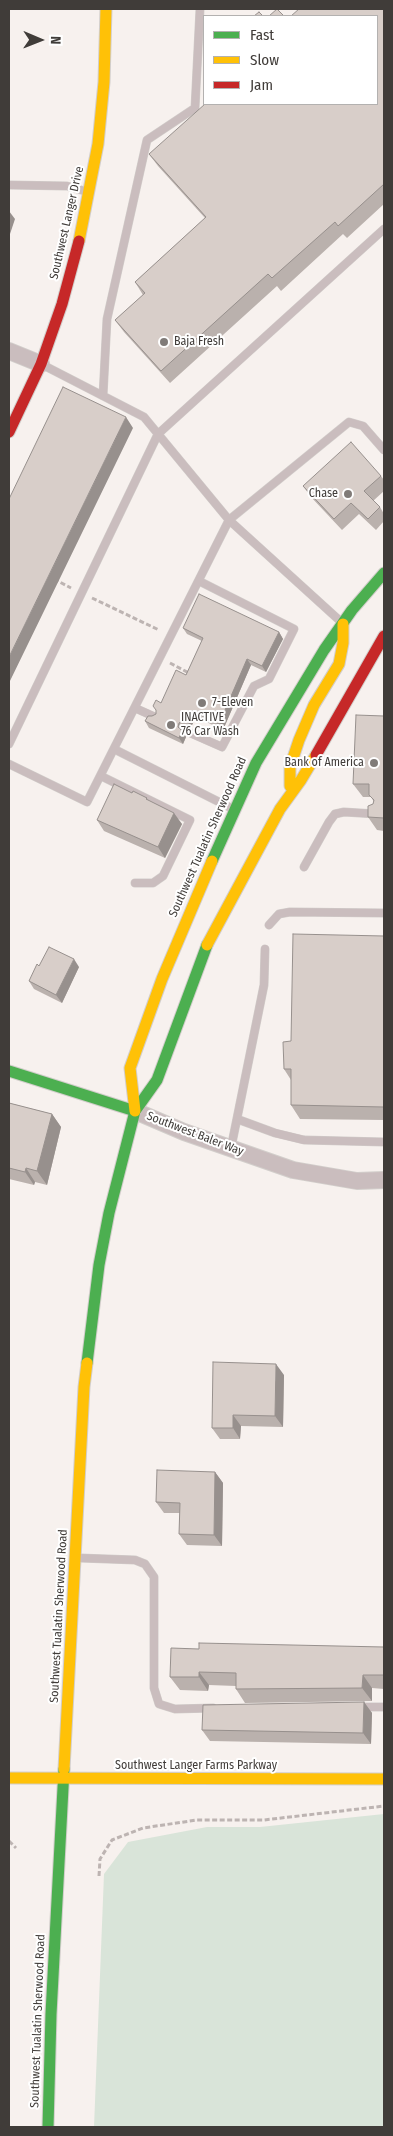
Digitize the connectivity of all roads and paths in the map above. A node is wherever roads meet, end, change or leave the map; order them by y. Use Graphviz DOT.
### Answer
graph roads {
  1 [pos="106,9"];
  2 [pos="200,9"];
  3 [pos="9,185"];
  4 [pos="90,192"];
  5 [pos="384,229"];
  6 [pos="9,351"];
  7 [pos="41,364"];
  8 [pos="103,396"];
  9 [pos="9,432"];
  10 [pos="158,434"];
  11 [pos="384,450"];
  12 [pos="229,520"];
  13 [pos="384,573"];
  14 [pos="49,577"];
  15 [pos="198,581"];
  16 [pos="82,593"];
  17 [pos="343,623"];
  18 [pos="384,636"];
  19 [pos="156,638"];
  20 [pos="381,649"];
  21 [pos="160,658"];
  22 [pos="194,676"];
  23 [pos="134,708"];
  24 [pos="154,717"];
  25 [pos="188,732"];
  26 [pos="9,744"];
  27 [pos="114,749"];
  28 [pos="9,764"];
  29 [pos="100,776"];
  30 [pos="290,795"];
  31 [pos="234,809"];
  32 [pos="378,814"];
  33 [pos="304,867"];
  34 [pos="135,883"];
  35 [pos="384,913"];
  36 [pos="269,926"];
  37 [pos="265,949"];
  38 [pos="9,1071"];
  39 [pos="135,1111"];
  40 [pos="237,1119"];
  41 [pos="384,1142"];
  42 [pos="231,1148"];
  43 [pos="384,1180"];
  44 [pos="75,1558"];
  45 [pos="346,1707"];
  46 [pos="384,1707"];
  47 [pos="221,1708"];
  48 [pos="9,1778"];
  49 [pos="65,1779"];
  50 [pos="384,1779"];
  51 [pos="384,1806"];
  52 [pos="9,1841"];
  53 [pos="16,1848"];
  54 [pos="99,1876"];
  55 [pos="48,2127"];
  1 -- 4 [label="main road, Southwest Langer Drive"];
  2 -- 8 [label="lane"];
  3 -- 4 [label="lane"];
  4 -- 7 [label="main road, Southwest Langer Drive"];
  5 -- 10 [label="lane"];
  6 -- 7 [label="street"];
  7 -- 8 [label="lane"];
  7 -- 9 [label="main road, Southwest Langer Drive"];
  8 -- 10 [label="lane"];
  10 -- 12 [label="lane"];
  10 -- 16 [label="lane"];
  11 -- 12 [label="lane"];
  12 -- 15 [label="lane"];
  12 -- 17 [label="lane"];
  13 -- 17 [label="main road, Southwest Tualatin Sherwood Road"];
  14 -- 16 [label="path"];
  15 -- 21 [label="lane"];
  15 -- 25 [label="lane"];
  16 -- 19 [label="path"];
  16 -- 26 [label="lane"];
  17 -- 30 [label="main road"];
  17 -- 31 [label="main road, Southwest Tualatin Sherwood Road"];
  18 -- 20 [label="main road, Southwest Tualatin Sherwood Road"];
  20 -- 30 [label="main road, Southwest Tualatin Sherwood Road"];
  21 -- 22 [label="path"];
  21 -- 23 [label="lane"];
  23 -- 24 [label="lane"];
  23 -- 27 [label="lane"];
  27 -- 29 [label="lane"];
  27 -- 31 [label="lane"];
  28 -- 29 [label="lane"];
  29 -- 34 [label="lane"];
  30 -- 39 [label="main road, Southwest Tualatin Sherwood Road"];
  31 -- 39 [label="main road, Southwest Tualatin Sherwood Road"];
  32 -- 33 [label="lane"];
  35 -- 36 [label="lane"];
  37 -- 40 [label="lane"];
  38 -- 39 [label="main road, Southwest Baler Way"];
  39 -- 42 [label="street, Southwest Baler Way"];
  39 -- 44 [label="main road, Southwest Tualatin Sherwood Road"];
  40 -- 41 [label="lane"];
  40 -- 42 [label="lane"];
  42 -- 43 [label="street, Southwest Baler Way"];
  44 -- 47 [label="lane"];
  44 -- 49 [label="main road, Southwest Tualatin Sherwood Road"];
  45 -- 46 [label="lane"];
  48 -- 49 [label="main road, Southwest Langer Farms Parkway"];
  49 -- 50 [label="main road, Southwest Langer Farms Parkway"];
  49 -- 55 [label="main road, Southwest Tualatin Sherwood Road"];
  51 -- 54 [label="path"];
  52 -- 53 [label="path"];
}
